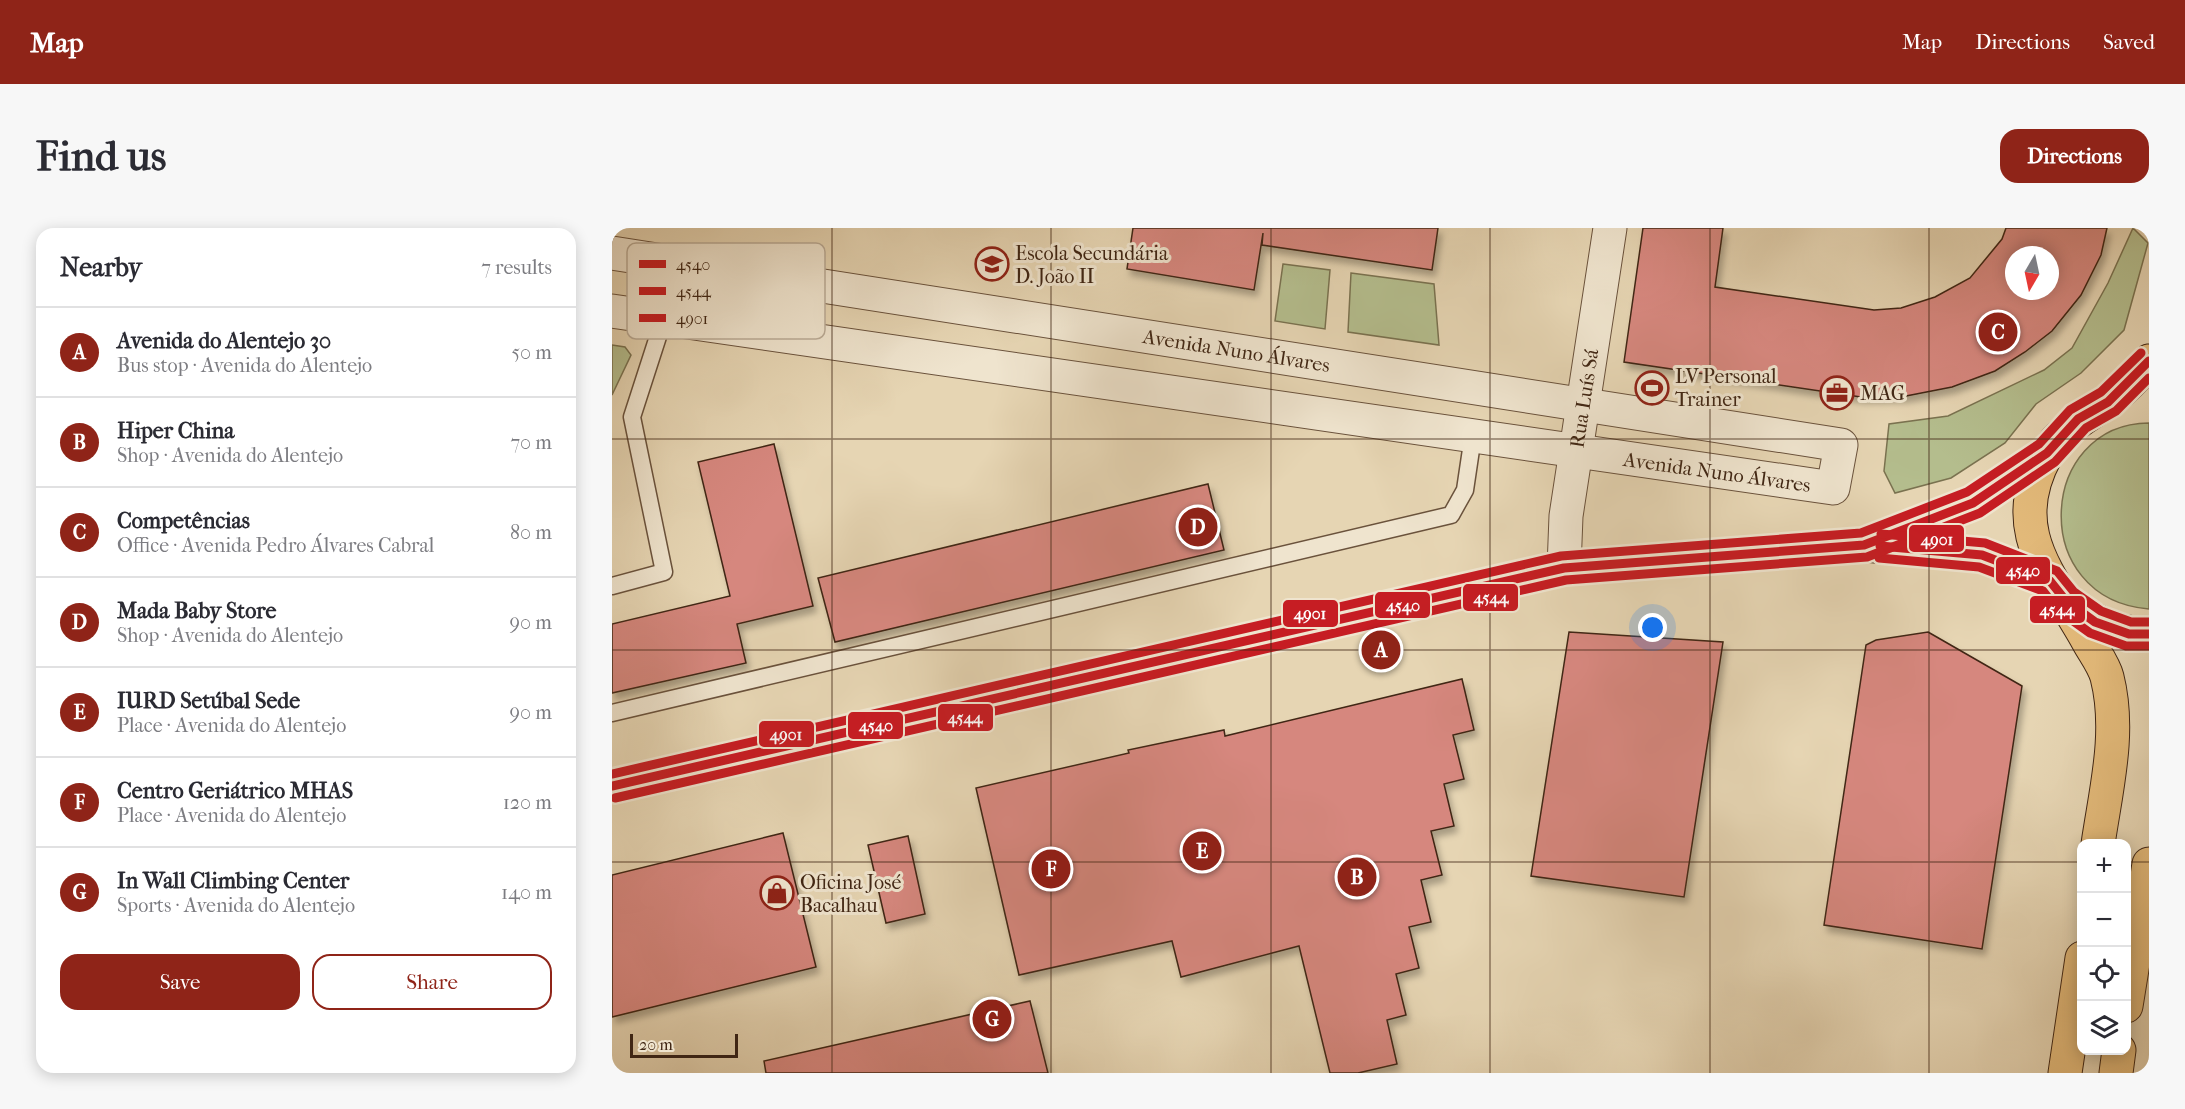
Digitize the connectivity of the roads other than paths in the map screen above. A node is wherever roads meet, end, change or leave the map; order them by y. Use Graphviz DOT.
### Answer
graph roads {
  1 [pos="1610,228"];
  2 [pos="612,253"];
  3 [pos="627,255"];
  4 [pos="825,286"];
  5 [pos="612,311"];
  6 [pos="627,313"];
  7 [pos="657,339"];
  8 [pos="808,339"];
  9 [pos="2149,361"];
  10 [pos="2149,394"];
  11 [pos="2108,402"];
  12 [pos="1583,405"];
  13 [pos="1473,436"];
  14 [pos="1576,451"];
  15 [pos="2047,453"];
  16 [pos="1864,545"];
  17 [pos="1564,568"];
  18 [pos="612,586"];
  19 [pos="2058,591"];
  20 [pos="2149,634"];
  21 [pos="612,712"];
  22 [pos="612,786"];
  23 [pos="2099,839"];
  24 [pos="2149,864"];
  25 [pos="2077,992"];
  26 [pos="2128,1001"];
  27 [pos="2118,1055"];
  28 [pos="2065,1073"];
  29 [pos="2116,1073"];
  1 -- 12 [label="street, Rua Luís Sá"];
  2 -- 3 [label="street, Avenida Nuno Álvares"];
  4 -- 12 [label="street, Avenida Nuno Álvares"];
  5 -- 6 [label="street, Avenida Nuno Álvares"];
  7 -- 18 [label="lane"];
  8 -- 13 [label="street, Avenida Nuno Álvares"];
  9 -- 11 [label="main road"];
  10 -- 11 [label="main road"];
  11 -- 15 [label="main road"];
  12 -- 14 [label="street, Rua Luís Sá"];
  12 -- 14 [label="street, Avenida Nuno Álvares"];
  13 -- 14 [label="street, Avenida Nuno Álvares"];
  13 -- 21 [label="lane"];
  14 -- 17 [label="street, Rua Luís Sá"];
  15 -- 16 [label="street"];
  15 -- 19 [label="main road"];
  16 -- 17 [label="street"];
  16 -- 19 [label="street"];
  17 -- 22 [label="street"];
  19 -- 20 [label="main road"];
  19 -- 23 [label="main road"];
  24 -- 26 [label="main road"];
  25 -- 28 [label="main road"];
  27 -- 29 [label="main road"];
}
